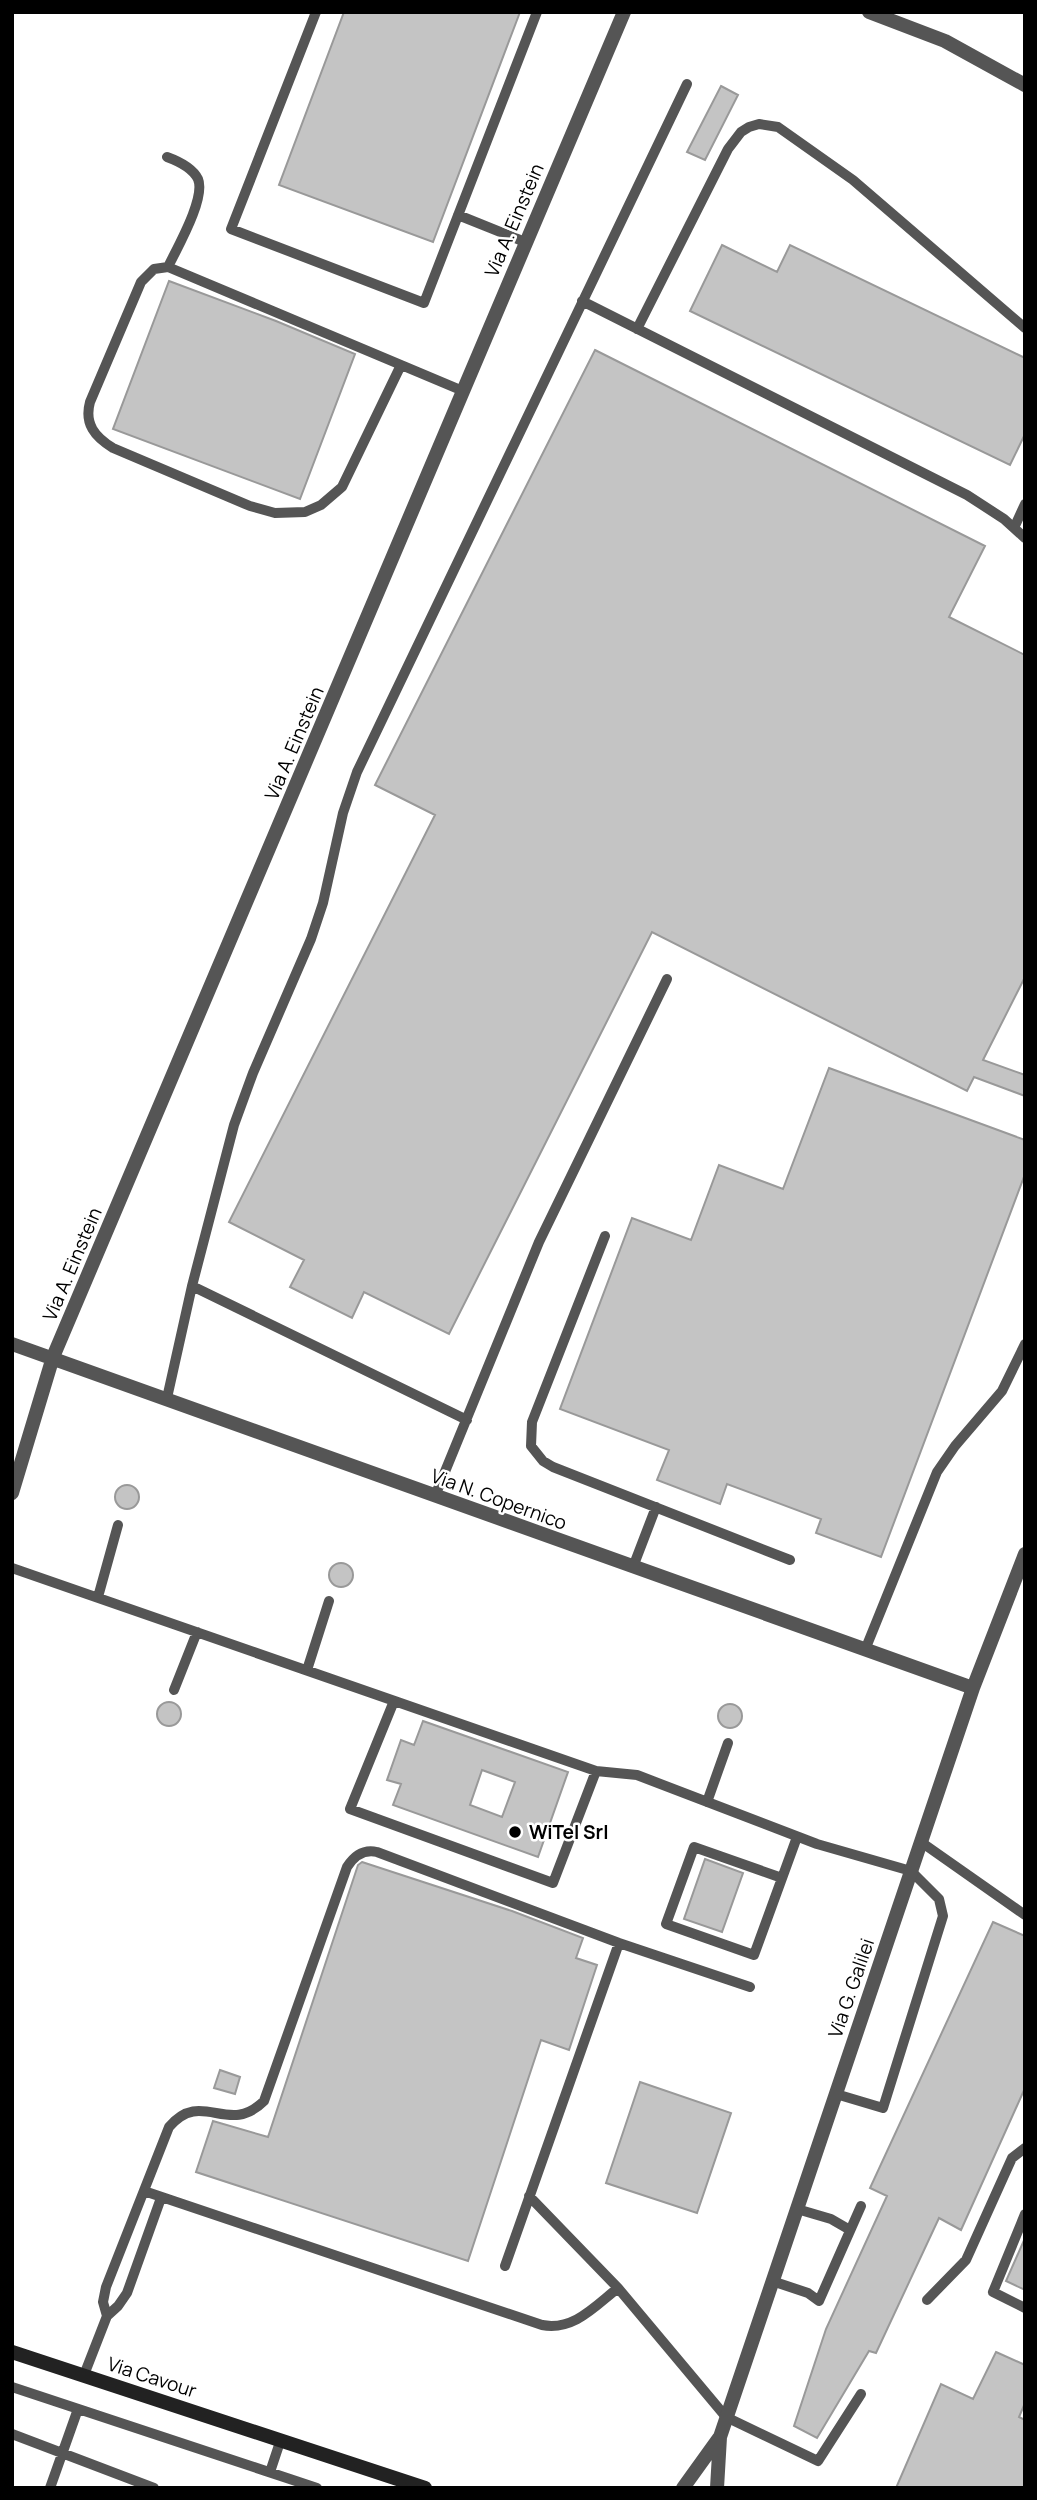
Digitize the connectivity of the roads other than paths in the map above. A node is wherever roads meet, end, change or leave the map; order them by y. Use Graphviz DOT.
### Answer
graph roads {
  1 [pos="316,12"];
  2 [pos="537,12"];
  3 [pos="624,12"];
  4 [pos="869,12"];
  5 [pos="687,84"];
  6 [pos="1025,85"];
  7 [pos="167,156"];
  8 [pos="458,215"];
  9 [pos="526,242"];
  10 [pos="168,267"];
  11 [pos="582,301"];
  12 [pos="637,328"];
  13 [pos="1025,328"];
  14 [pos="401,365"];
  15 [pos="463,391"];
  16 [pos="1025,504"];
  17 [pos="1014,528"];
  18 [pos="1025,538"];
  19 [pos="667,979"];
  20 [pos="605,1236"];
  21 [pos="192,1286"];
  22 [pos="12,1344"];
  23 [pos="1025,1344"];
  24 [pos="53,1357"];
  25 [pos="167,1398"];
  26 [pos="467,1420"];
  27 [pos="12,1493"];
  28 [pos="435,1496"];
  29 [pos="656,1507"];
  30 [pos="118,1525"];
  31 [pos="1025,1554"];
  32 [pos="790,1560"];
  33 [pos="12,1567"];
  34 [pos="633,1567"];
  35 [pos="98,1597"];
  36 [pos="329,1601"];
  37 [pos="197,1632"];
  38 [pos="865,1650"];
  39 [pos="307,1670"];
  40 [pos="973,1688"];
  41 [pos="174,1690"];
  42 [pos="394,1701"];
  43 [pos="728,1743"];
  44 [pos="596,1771"];
  45 [pos="707,1802"];
  46 [pos="797,1837"];
  47 [pos="921,1842"];
  48 [pos="911,1871"];
  49 [pos="782,1878"];
  50 [pos="1025,1915"];
  51 [pos="619,1943"];
  52 [pos="750,1987"];
  53 [pos="836,2094"];
  54 [pos="1025,2148"];
  55 [pos="144,2192"];
  56 [pos="529,2196"];
  57 [pos="161,2198"];
  58 [pos="861,2206"];
  59 [pos="797,2208"];
  60 [pos="1025,2214"];
  61 [pos="850,2230"];
  62 [pos="505,2266"];
  63 [pos="772,2281"];
  64 [pos="618,2288"];
  65 [pos="927,2300"];
  66 [pos="1025,2308"];
  67 [pos="107,2316"];
  68 [pos="12,2352"];
  69 [pos="84,2375"];
  70 [pos="12,2387"];
  71 [pos="861,2394"];
  72 [pos="78,2409"];
  73 [pos="726,2417"];
  74 [pos="12,2434"];
  75 [pos="720,2437"];
  76 [pos="281,2439"];
  77 [pos="62,2454"];
  78 [pos="270,2472"];
  79 [pos="50,2488"];
  80 [pos="154,2488"];
  81 [pos="317,2488"];
  82 [pos="425,2488"];
  83 [pos="683,2488"];
  84 [pos="717,2488"];
  1 -- 8 [label="lane"];
  2 -- 8 [label="lane"];
  3 -- 9 [label="street, Via A. Einstein"];
  4 -- 6 [label="street"];
  5 -- 11 [label="lane"];
  7 -- 10 [label="lane"];
  8 -- 9 [label="lane"];
  9 -- 15 [label="street, Via A. Einstein"];
  10 -- 14 [label="lane"];
  10 -- 14 [label="lane"];
  11 -- 12 [label="lane"];
  11 -- 21 [label="lane"];
  12 -- 13 [label="lane"];
  12 -- 17 [label="lane"];
  14 -- 15 [label="lane"];
  15 -- 24 [label="street, Via A. Einstein"];
  16 -- 17 [label="lane"];
  17 -- 18 [label="lane"];
  19 -- 26 [label="lane"];
  20 -- 29 [label="lane"];
  21 -- 25 [label="lane"];
  21 -- 26 [label="lane"];
  22 -- 24 [label="street, Via N. Copernico"];
  23 -- 38 [label="lane"];
  24 -- 25 [label="street, Via N. Copernico"];
  24 -- 27 [label="street, Via A. Einstein"];
  25 -- 28 [label="street, Via N. Copernico"];
  26 -- 28 [label="lane"];
  28 -- 34 [label="street, Via N. Copernico"];
  29 -- 32 [label="lane"];
  29 -- 34 [label="lane"];
  30 -- 35 [label="lane"];
  31 -- 40 [label="street, Via G. Galilei"];
  33 -- 35 [label="lane"];
  34 -- 38 [label="street, Via N. Copernico"];
  35 -- 37 [label="lane"];
  36 -- 39 [label="lane"];
  37 -- 39 [label="lane"];
  37 -- 41 [label="lane"];
  38 -- 40 [label="street, Via N. Copernico"];
  39 -- 42 [label="lane"];
  40 -- 47 [label="street, Via G. Galilei"];
  42 -- 44 [label="lane"];
  42 -- 44 [label="lane"];
  43 -- 45 [label="lane"];
  44 -- 45 [label="lane"];
  45 -- 46 [label="lane"];
  46 -- 48 [label="lane"];
  46 -- 49 [label="lane"];
  47 -- 48 [label="street, Via G. Galilei"];
  47 -- 50 [label="lane"];
  48 -- 53 [label="street, Via G. Galilei"];
  48 -- 53 [label="lane"];
  49 -- 49 [label="lane"];
  51 -- 52 [label="lane"];
  51 -- 55 [label="lane"];
  51 -- 56 [label="lane"];
  53 -- 59 [label="street, Via G. Galilei"];
  54 -- 65 [label="lane"];
  55 -- 57 [label="lane"];
  55 -- 67 [label="lane"];
  56 -- 62 [label="lane"];
  56 -- 64 [label="lane"];
  57 -- 64 [label="lane"];
  57 -- 67 [label="lane"];
  58 -- 61 [label="lane"];
  59 -- 61 [label="lane"];
  59 -- 63 [label="street, Via G. Galilei"];
  60 -- 66 [label="lane"];
  61 -- 63 [label="lane"];
  63 -- 73 [label="street, Via G. Galilei"];
  64 -- 73 [label="lane"];
  67 -- 69 [label="lane"];
  68 -- 69 [label="main road, Via Cavour"];
  69 -- 76 [label="main road, Via Cavour"];
  70 -- 72 [label="lane"];
  71 -- 73 [label="lane"];
  72 -- 77 [label="lane"];
  72 -- 78 [label="lane"];
  73 -- 75 [label="street, Via G. Galilei"];
  74 -- 77 [label="lane"];
  75 -- 83 [label="street, Via G. Galilei"];
  75 -- 84 [label="street, Via G. Galilei"];
  76 -- 78 [label="lane"];
  76 -- 82 [label="main road, Via Cavour"];
  77 -- 79 [label="lane"];
  77 -- 80 [label="lane"];
  78 -- 81 [label="lane"];
}
